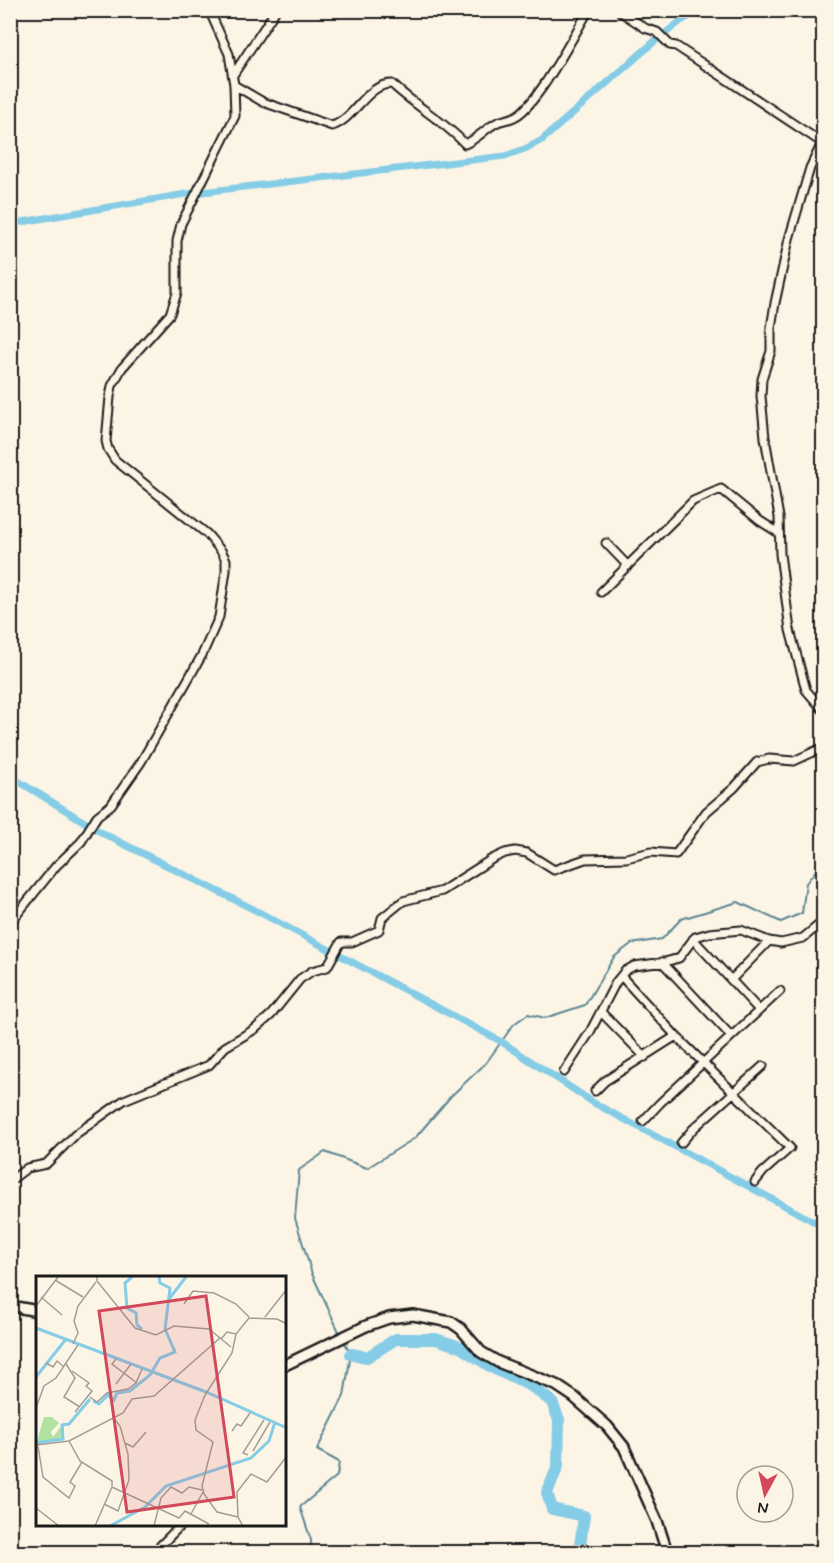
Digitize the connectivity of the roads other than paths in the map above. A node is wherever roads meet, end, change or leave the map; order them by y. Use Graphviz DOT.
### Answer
graph roads {
  1 [pos="209,10"];
  2 [pos="276,10"];
  3 [pos="589,10"];
  4 [pos="618,10"];
  5 [pos="233,75"];
  6 [pos="234,85"];
  7 [pos="823,142"];
  8 [pos="779,532"];
  9 [pos="606,543"];
  10 [pos="628,566"];
  11 [pos="601,592"];
  12 [pos="824,711"];
  13 [pos="824,747"];
  14 [pos="10,923"];
  15 [pos="824,924"];
  16 [pos="693,939"];
  17 [pos="769,941"];
  18 [pos="662,962"];
  19 [pos="621,976"];
  20 [pos="731,980"];
  21 [pos="780,991"];
  22 [pos="759,1010"];
  23 [pos="601,1012"];
  24 [pos="676,1036"];
  25 [pos="731,1036"];
  26 [pos="645,1057"];
  27 [pos="703,1063"];
  28 [pos="763,1066"];
  29 [pos="564,1072"];
  30 [pos="594,1091"];
  31 [pos="733,1091"];
  32 [pos="644,1121"];
  33 [pos="681,1143"];
  34 [pos="10,1181"];
  35 [pos="755,1182"];
  36 [pos="10,1306"];
  37 [pos="36,1311"];
  38 [pos="286,1365"];
  39 [pos="179,1527"];
  40 [pos="154,1552"];
  41 [pos="667,1552"];
  1 -- 5 [label="street"];
  2 -- 5 [label="street"];
  3 -- 6 [label="street"];
  4 -- 7 [label="street"];
  5 -- 6 [label="street"];
  6 -- 14 [label="street"];
  7 -- 8 [label="street"];
  8 -- 10 [label="street"];
  8 -- 12 [label="street"];
  9 -- 10 [label="street"];
  10 -- 11 [label="street"];
  13 -- 34 [label="street"];
  15 -- 17 [label="street"];
  16 -- 17 [label="street"];
  16 -- 18 [label="street"];
  16 -- 20 [label="street"];
  17 -- 20 [label="street"];
  18 -- 19 [label="street"];
  18 -- 25 [label="street"];
  19 -- 23 [label="street"];
  19 -- 24 [label="street"];
  20 -- 22 [label="street"];
  21 -- 22 [label="street"];
  22 -- 25 [label="street"];
  23 -- 26 [label="street"];
  23 -- 29 [label="street"];
  24 -- 26 [label="street"];
  24 -- 27 [label="street"];
  25 -- 27 [label="street"];
  26 -- 30 [label="street"];
  27 -- 31 [label="street"];
  27 -- 32 [label="street"];
  28 -- 31 [label="street"];
  31 -- 33 [label="street"];
  31 -- 35 [label="street"];
  36 -- 37 [label="street"];
  38 -- 41 [label="street"];
  39 -- 40 [label="street"];
}
